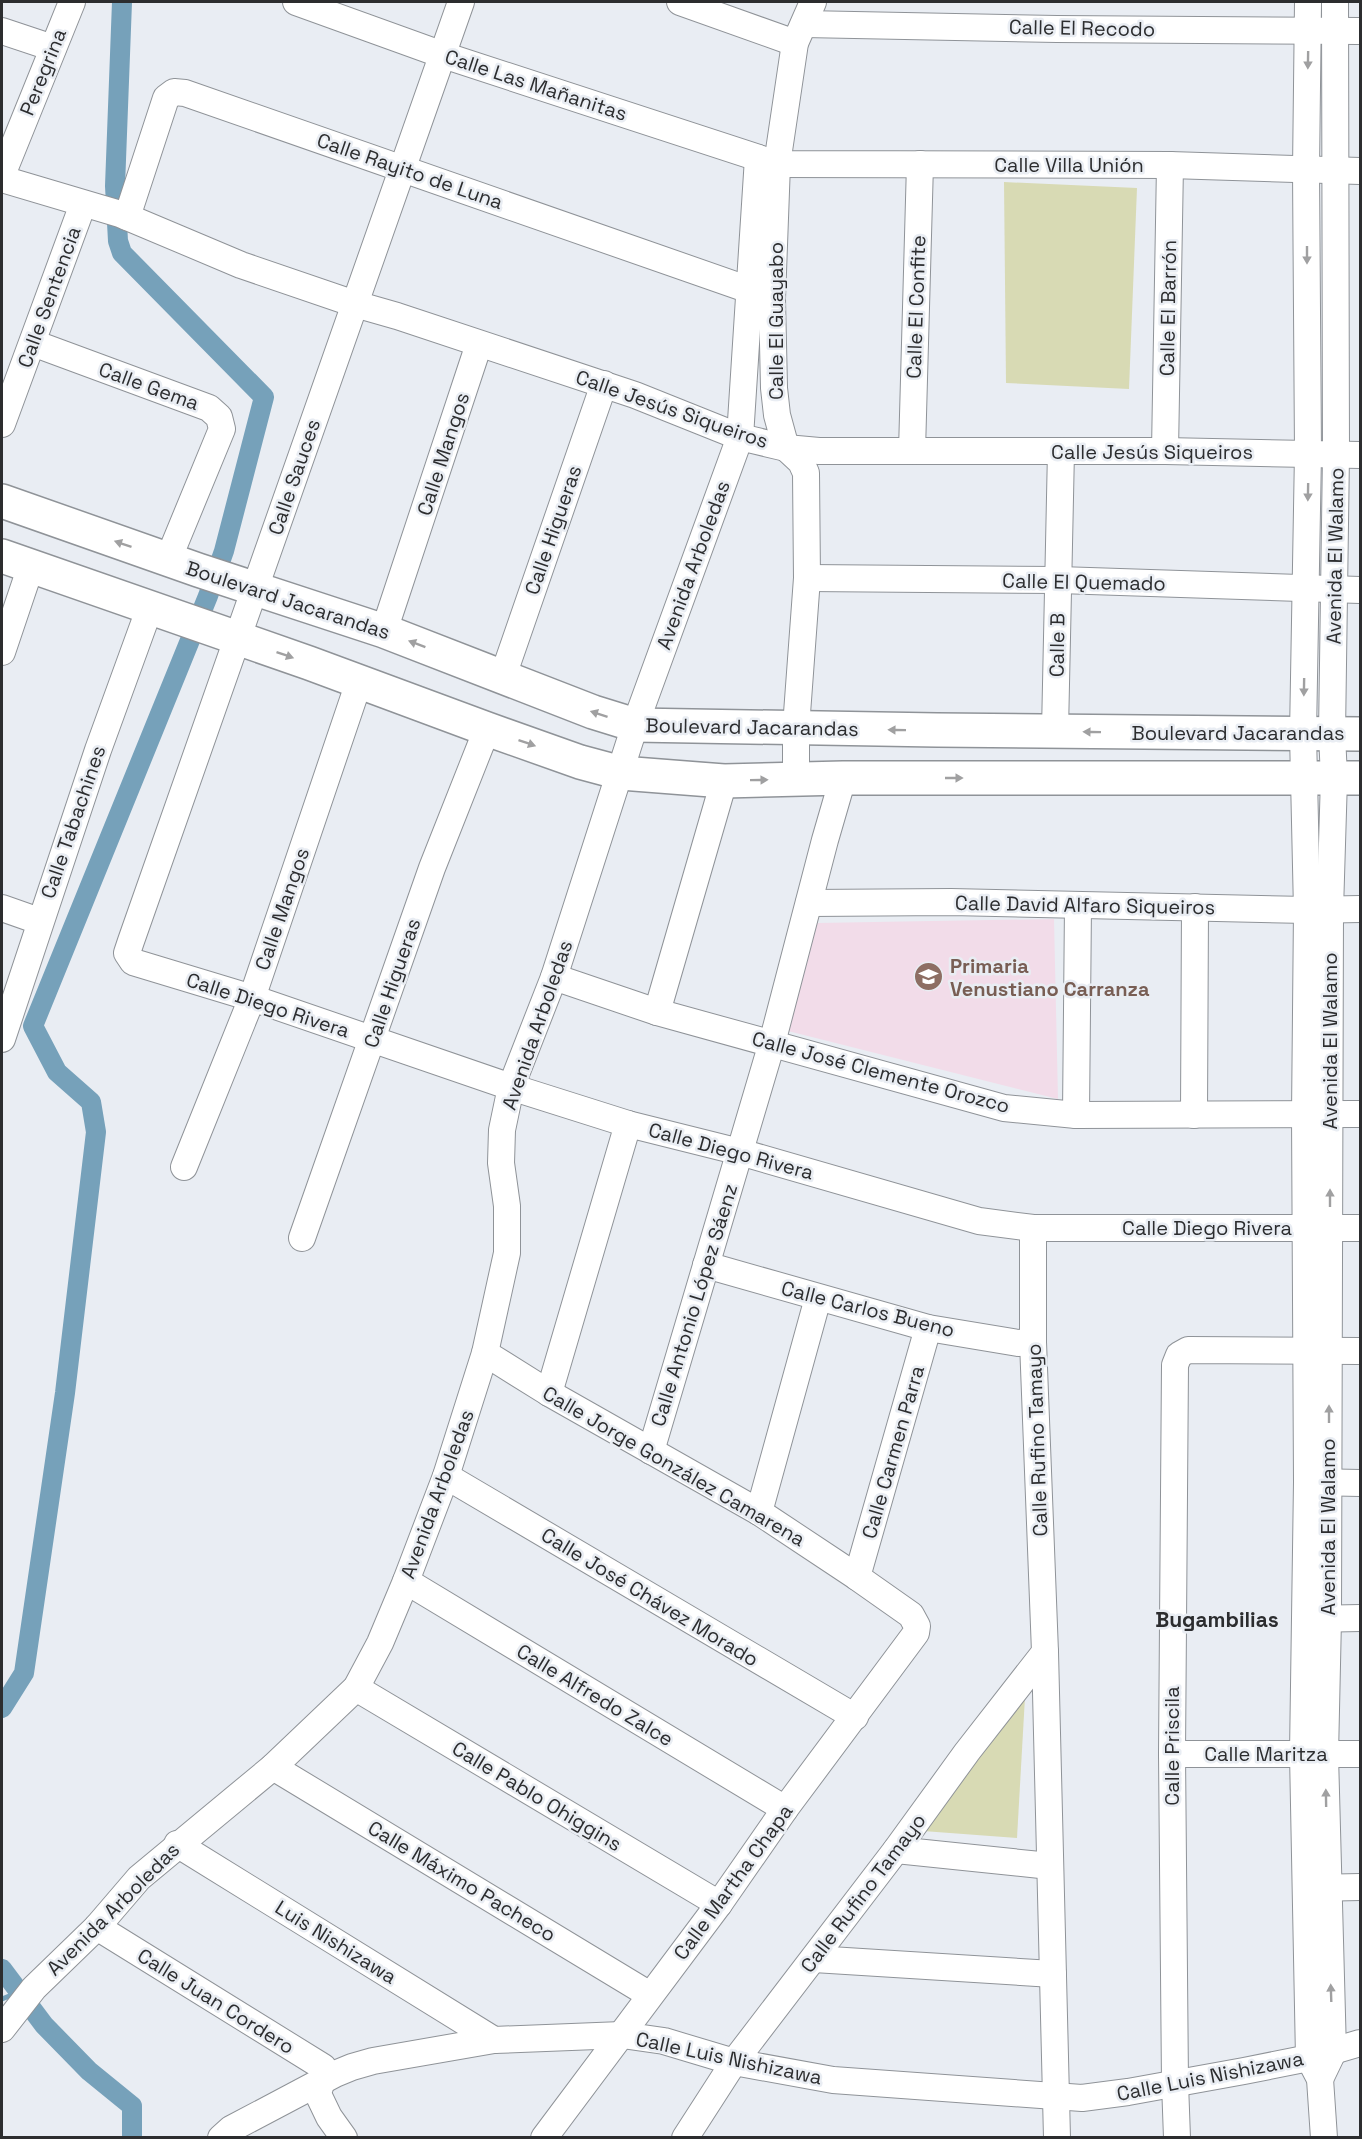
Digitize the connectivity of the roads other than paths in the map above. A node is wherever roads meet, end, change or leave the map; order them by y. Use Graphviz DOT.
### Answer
graph roads {
  1 [pos="72,2"];
  2 [pos="296,2"];
  3 [pos="461,2"];
  4 [pos="680,2"];
  5 [pos="1308,2"];
  6 [pos="1335,2"];
  7 [pos="804,23"];
  8 [pos="1308,30"];
  9 [pos="2,31"];
  10 [pos="1335,31"];
  11 [pos="1360,31"];
  12 [pos="53,48"];
  13 [pos="443,55"];
  14 [pos="768,161"];
  15 [pos="920,164"];
  16 [pos="1170,165"];
  17 [pos="402,169"];
  18 [pos="1306,170"];
  19 [pos="1360,171"];
  20 [pos="1334,172"];
  21 [pos="2,177"];
  22 [pos="109,211"];
  23 [pos="761,294"];
  24 [pos="355,304"];
  25 [pos="33,343"];
  26 [pos="479,344"];
  27 [pos="604,384"];
  28 [pos="2,424"];
  29 [pos="740,437"];
  30 [pos="786,448"];
  31 [pos="912,451"];
  32 [pos="1061,451"];
  33 [pos="1165,451"];
  34 [pos="1308,453"];
  35 [pos="1348,455"];
  36 [pos="2,501"];
  37 [pos="16,561"];
  38 [pos="183,565"];
  39 [pos="807,578"];
  40 [pos="1059,580"];
  41 [pos="242,585"];
  42 [pos="1306,588"];
  43 [pos="1335,589"];
  44 [pos="1360,590"];
  45 [pos="150,607"];
  46 [pos="210,629"];
  47 [pos="384,631"];
  48 [pos="2,652"];
  49 [pos="503,676"];
  50 [pos="358,682"];
  51 [pos="635,725"];
  52 [pos="796,727"];
  53 [pos="487,729"];
  54 [pos="1055,731"];
  55 [pos="1332,734"];
  56 [pos="621,773"];
  57 [pos="843,778"];
  58 [pos="1332,778"];
  59 [pos="796,780"];
  60 [pos="724,781"];
  61 [pos="809,903"];
  62 [pos="1078,905"];
  63 [pos="1195,907"];
  64 [pos="2,908"];
  65 [pos="1360,909"];
  66 [pos="1319,910"];
  67 [pos="39,921"];
  68 [pos="127,953"];
  69 [pos="554,977"];
  70 [pos="252,998"];
  71 [pos="657,1012"];
  72 [pos="2,1039"];
  73 [pos="373,1040"];
  74 [pos="772,1043"];
  75 [pos="511,1086"];
  76 [pos="1076,1114"];
  77 [pos="1317,1114"];
  78 [pos="1360,1114"];
  79 [pos="1194,1115"];
  80 [pos="628,1124"];
  81 [pos="741,1152"];
  82 [pos="184,1167"];
  83 [pos="1033,1228"];
  84 [pos="1317,1228"];
  85 [pos="1360,1228"];
  86 [pos="302,1238"];
  87 [pos="706,1265"];
  88 [pos="818,1298"];
  89 [pos="928,1328"];
  90 [pos="1033,1342"];
  91 [pos="1317,1350"];
  92 [pos="1360,1351"];
  93 [pos="485,1353"];
  94 [pos="549,1394"];
  95 [pos="651,1451"];
  96 [pos="446,1476"];
  97 [pos="1318,1483"];
  98 [pos="1360,1483"];
  99 [pos="759,1512"];
  100 [pos="857,1577"];
  101 [pos="406,1581"];
  102 [pos="1360,1618"];
  103 [pos="1316,1619"];
  104 [pos="917,1626"];
  105 [pos="1045,1652"];
  106 [pos="356,1688"];
  107 [pos="855,1717"];
  108 [pos="1172,1754"];
  109 [pos="1360,1754"];
  110 [pos="1314,1755"];
  111 [pos="273,1767"];
  112 [pos="785,1809"];
  113 [pos="177,1844"];
  114 [pos="896,1850"];
  115 [pos="1050,1866"];
  116 [pos="1360,1887"];
  117 [pos="1317,1888"];
  118 [pos="719,1904"];
  119 [pos="97,1927"];
  120 [pos="814,1959"];
  121 [pos="1053,1974"];
  122 [pos="650,1995"];
  123 [pos="2,2029"];
  124 [pos="622,2035"];
  125 [pos="494,2040"];
  126 [pos="1360,2043"];
  127 [pos="734,2062"];
  128 [pos="1321,2063"];
  129 [pos="322,2080"];
  130 [pos="1175,2083"];
  131 [pos="1057,2097"];
  132 [pos="220,2138"];
  133 [pos="344,2138"];
  134 [pos="544,2138"];
  135 [pos="685,2138"];
  136 [pos="1057,2138"];
  137 [pos="1177,2138"];
  138 [pos="1324,2138"];
  1 -- 12 [label="street, Peregrina"];
  2 -- 13 [label="street, Calle Las Mañanitas"];
  3 -- 13 [label="street, Calle Sauces"];
  4 -- 7 [label="street, Calle El Recodo"];
  5 -- 8 [label="street, Avenida El Walamo"];
  6 -- 10 [label="street, Avenida El Walamo"];
  7 -- 8 [label="street, Calle El Recodo"];
  7 -- 14 [label="street, Calle El Guayabo"];
  8 -- 10 [label="street, Calle El Recodo"];
  8 -- 18 [label="street, Avenida El Walamo, one-way"];
  9 -- 12 [label="street"];
  10 -- 11 [label="street, Calle El Recodo"];
  10 -- 20 [label="street, Avenida El Walamo"];
  12 -- 21 [label="street, Peregrina"];
  13 -- 14 [label="street, Calle Las Mañanitas"];
  13 -- 17 [label="street, Calle Sauces"];
  14 -- 15 [label="street, Calle Villa Unión"];
  14 -- 23 [label="street, Calle El Guayabo"];
  15 -- 16 [label="street, Calle Villa Unión"];
  15 -- 31 [label="street, Calle El Confite"];
  16 -- 18 [label="street, Calle Villa Unión"];
  16 -- 33 [label="street, Calle El Barrón"];
  17 -- 22 [label="street, Calle Rayito de Luna"];
  17 -- 23 [label="street, Calle Rayito de Luna"];
  17 -- 24 [label="street, Calle Sauces"];
  18 -- 20 [label="street, Calle Villa Unión"];
  18 -- 34 [label="street, Avenida El Walamo, one-way"];
  19 -- 20 [label="street, Calle Villa Unión"];
  20 -- 35 [label="street, Avenida El Walamo"];
  21 -- 22 [label="street, Calle Jesús Siqueiros"];
  22 -- 24 [label="street, Calle Jesús Siqueiros"];
  22 -- 25 [label="street, Calle Sentencia"];
  23 -- 29 [label="street, Avenida Arboledas"];
  23 -- 30 [label="street, Calle El Guayabo"];
  24 -- 26 [label="street, Calle Jesús Siqueiros"];
  24 -- 41 [label="street, Calle Sauces"];
  25 -- 28 [label="street, Calle Sentencia"];
  25 -- 38 [label="street, Calle Gema"];
  26 -- 27 [label="street, Calle Jesús Siqueiros"];
  26 -- 47 [label="street, Calle Mangos"];
  27 -- 29 [label="street, Calle Jesús Siqueiros"];
  27 -- 49 [label="street, Calle Higueras"];
  29 -- 30 [label="street, Calle Jesús Siqueiros"];
  29 -- 51 [label="street, Avenida Arboledas"];
  30 -- 31 [label="street, Calle Jesús Siqueiros"];
  30 -- 39 [label="street, Calle El Guayabo"];
  31 -- 32 [label="street, Calle Jesús Siqueiros"];
  32 -- 33 [label="street, Calle Jesús Siqueiros"];
  32 -- 40 [label="street, Calle B"];
  33 -- 34 [label="street, Calle Jesús Siqueiros"];
  34 -- 35 [label="street, Calle Jesús Siqueiros"];
  34 -- 42 [label="street, Avenida El Walamo, one-way"];
  35 -- 43 [label="street, Avenida El Walamo"];
  38 -- 36 [label="main road, Boulevard Jacarandas, one-way"];
  37 -- 45 [label="main road"];
  37 -- 48 [label="street"];
  38 -- 41 [label="main road, Boulevard Jacarandas"];
  39 -- 40 [label="street, Calle El Quemado"];
  39 -- 52 [label="street, Calle El Guayabo"];
  40 -- 42 [label="street, Calle El Quemado"];
  40 -- 54 [label="street, Calle B"];
  41 -- 46 [label="street, Calle Sauces"];
  41 -- 47 [label="main road, Boulevard Jacarandas"];
  42 -- 43 [label="street, Calle El Quemado"];
  42 -- 55 [label="street, Avenida El Walamo, one-way"];
  43 -- 44 [label="street, Calle El Quemado"];
  43 -- 55 [label="street, Avenida El Walamo"];
  45 -- 46 [label="main road"];
  45 -- 67 [label="street, Calle Tabachines"];
  46 -- 50 [label="main road, one-way"];
  46 -- 68 [label="street, Calle Sauces"];
  49 -- 47 [label="main road, Boulevard Jacarandas, one-way"];
  51 -- 49 [label="main road, Boulevard Jacarandas, one-way"];
  50 -- 53 [label="main road"];
  50 -- 70 [label="street, Calle Mangos"];
  51 -- 52 [label="main road, Boulevard Jacarandas"];
  51 -- 56 [label="street, Avenida Arboledas"];
  54 -- 52 [label="main road, Boulevard Jacarandas, one-way"];
  52 -- 59 [label="street, Calle El Guayabo"];
  53 -- 56 [label="main road, one-way"];
  53 -- 73 [label="street, Calle Higueras"];
  55 -- 54 [label="main road, Boulevard Jacarandas, one-way"];
  55 -- 58 [label="street, Avenida El Walamo"];
  56 -- 60 [label="main road"];
  56 -- 69 [label="street, Avenida Arboledas"];
  57 -- 58 [label="main road, one-way"];
  57 -- 59 [label="main road"];
  57 -- 61 [label="street, Calle Antonio López Sáenz"];
  58 -- 66 [label="street, Avenida El Walamo"];
  60 -- 59 [label="main road, one-way"];
  60 -- 71 [label="street"];
  61 -- 62 [label="street, Calle David Alfaro Siqueiros"];
  61 -- 74 [label="street, Calle Antonio López Sáenz"];
  62 -- 63 [label="street, Calle David Alfaro Siqueiros"];
  62 -- 76 [label="street"];
  63 -- 66 [label="street, Calle David Alfaro Siqueiros"];
  63 -- 79 [label="street"];
  64 -- 67 [label="street"];
  65 -- 66 [label="street, Calle David Alfaro Siqueiros"];
  66 -- 77 [label="street, Avenida El Walamo"];
  67 -- 72 [label="street, Calle Tabachines"];
  68 -- 70 [label="street, Calle Diego Rivera"];
  69 -- 71 [label="street, Calle José Clemente Orozco"];
  69 -- 75 [label="street, Avenida Arboledas"];
  70 -- 73 [label="street, Calle Diego Rivera"];
  70 -- 82 [label="street, Calle Mangos"];
  71 -- 74 [label="street, Calle José Clemente Orozco"];
  73 -- 75 [label="street, Calle Diego Rivera"];
  73 -- 86 [label="street, Calle Higueras"];
  74 -- 76 [label="street, Calle José Clemente Orozco"];
  74 -- 81 [label="street, Calle Antonio López Sáenz"];
  75 -- 80 [label="street, Calle Diego Rivera"];
  75 -- 93 [label="street, Avenida Arboledas"];
  76 -- 79 [label="street, Calle José Clemente Orozco"];
  77 -- 78 [label="street, Calle José Clemente Orozco"];
  77 -- 79 [label="street, Calle José Clemente Orozco"];
  77 -- 84 [label="street, Avenida El Walamo"];
  80 -- 81 [label="street, Calle Diego Rivera"];
  80 -- 94 [label="street"];
  81 -- 83 [label="street, Calle Diego Rivera"];
  81 -- 87 [label="street, Calle Antonio López Sáenz"];
  83 -- 84 [label="street, Calle Diego Rivera"];
  83 -- 90 [label="street, Calle Rufino Tamayo"];
  84 -- 85 [label="street, Calle Diego Rivera"];
  84 -- 91 [label="street, Avenida El Walamo"];
  87 -- 88 [label="street, Calle Carlos Bueno"];
  87 -- 95 [label="street, Calle Antonio López Sáenz"];
  88 -- 89 [label="street, Calle Carlos Bueno"];
  88 -- 99 [label="street"];
  89 -- 90 [label="street, Calle Carlos Bueno"];
  89 -- 100 [label="street, Calle Carmen Parra"];
  90 -- 105 [label="street, Calle Rufino Tamayo"];
  91 -- 92 [label="street"];
  91 -- 97 [label="street, Avenida El Walamo"];
  91 -- 108 [label="street, Calle Priscila"];
  93 -- 94 [label="street, Calle Jorge González Camarena"];
  93 -- 96 [label="street, Avenida Arboledas"];
  94 -- 95 [label="street, Calle Jorge González Camarena"];
  95 -- 99 [label="street, Calle Jorge González Camarena"];
  96 -- 101 [label="street, Avenida Arboledas"];
  96 -- 107 [label="street, Calle José Chávez Morado"];
  97 -- 98 [label="street"];
  97 -- 103 [label="street, Avenida El Walamo"];
  99 -- 100 [label="street, Calle Jorge González Camarena"];
  100 -- 104 [label="street, Calle Jorge González Camarena"];
  101 -- 106 [label="street, Avenida Arboledas"];
  101 -- 112 [label="street, Calle Alfredo Zalce"];
  102 -- 103 [label="street"];
  103 -- 110 [label="street, Avenida El Walamo"];
  104 -- 107 [label="street, Calle Martha Chapa"];
  105 -- 114 [label="street, Calle Rufino Tamayo"];
  105 -- 115 [label="street, Calle Rufino Tamayo"];
  106 -- 111 [label="street, Avenida Arboledas"];
  106 -- 118 [label="street, Calle Pablo Ohiggins"];
  107 -- 112 [label="street, Calle Martha Chapa"];
  108 -- 110 [label="street, Calle Maritza"];
  108 -- 130 [label="street, Calle Priscila"];
  109 -- 110 [label="street, Calle Maritza"];
  110 -- 117 [label="street, Avenida El Walamo"];
  111 -- 113 [label="street, Avenida Arboledas"];
  111 -- 122 [label="street, Calle Máximo Pacheco"];
  112 -- 118 [label="street, Calle Martha Chapa"];
  113 -- 119 [label="street, Avenida Arboledas"];
  113 -- 125 [label="street, Luis Nishizawa"];
  114 -- 115 [label="street"];
  114 -- 120 [label="street, Calle Rufino Tamayo"];
  115 -- 121 [label="street, Calle Rufino Tamayo"];
  116 -- 117 [label="street"];
  117 -- 128 [label="street, Avenida El Walamo"];
  118 -- 122 [label="street, Calle Martha Chapa"];
  119 -- 123 [label="street, Avenida Arboledas"];
  119 -- 129 [label="street, Calle Juan Cordero"];
  120 -- 121 [label="street"];
  120 -- 127 [label="street, Calle Rufino Tamayo"];
  121 -- 131 [label="street, Calle Rufino Tamayo"];
  122 -- 124 [label="street, Calle Martha Chapa"];
  124 -- 125 [label="street, Calle Luis Nishizawa"];
  124 -- 127 [label="street, Calle Luis Nishizawa"];
  124 -- 134 [label="street, Calle Martha Chapa"];
  125 -- 129 [label="street, Calle Luis Nishizawa"];
  126 -- 128 [label="street, Calle Luis Nishizawa"];
  127 -- 131 [label="street, Calle Luis Nishizawa"];
  127 -- 135 [label="street, Calle Rufino Tamayo"];
  128 -- 130 [label="street, Calle Luis Nishizawa"];
  128 -- 138 [label="street, Avenida El Walamo"];
  129 -- 132 [label="street, Calle Luis Nishizawa"];
  129 -- 133 [label="street"];
  130 -- 131 [label="street, Calle Luis Nishizawa"];
  130 -- 137 [label="street, Calle Priscila"];
  131 -- 136 [label="street, Calle Rufino Tamayo"];
}
